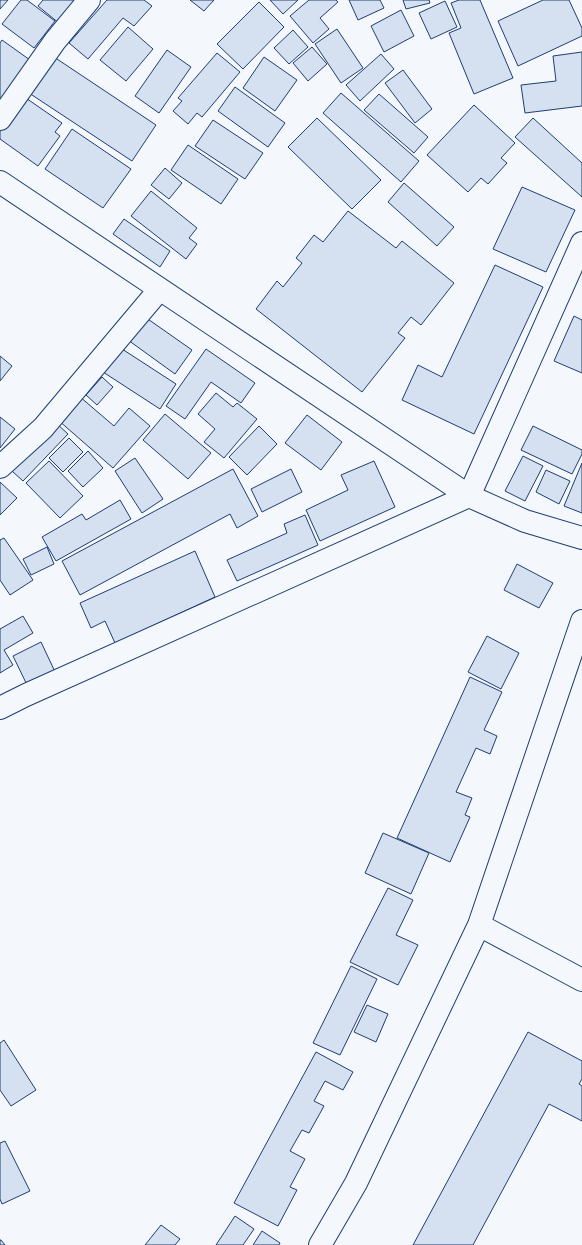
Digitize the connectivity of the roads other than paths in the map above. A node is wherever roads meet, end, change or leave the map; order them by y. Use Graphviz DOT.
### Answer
graph roads {
  1 [pos="89,0"];
  2 [pos="0,119"];
  3 [pos="0,182"];
  4 [pos="582,243"];
  5 [pos="159,290"];
  6 [pos="0,467"];
  7 [pos="469,496"];
  8 [pos="582,538"];
  9 [pos="582,621"];
  10 [pos="0,708"];
  11 [pos="479,925"];
  12 [pos="582,980"];
  13 [pos="320,1245"];
  1 -- 2 [label="street"];
  3 -- 5 [label="street"];
  4 -- 7 [label="street"];
  5 -- 6 [label="street"];
  5 -- 7 [label="street"];
  7 -- 8 [label="street"];
  7 -- 10 [label="street"];
  9 -- 11 [label="street"];
  11 -- 12 [label="street"];
  11 -- 13 [label="street"];
}
